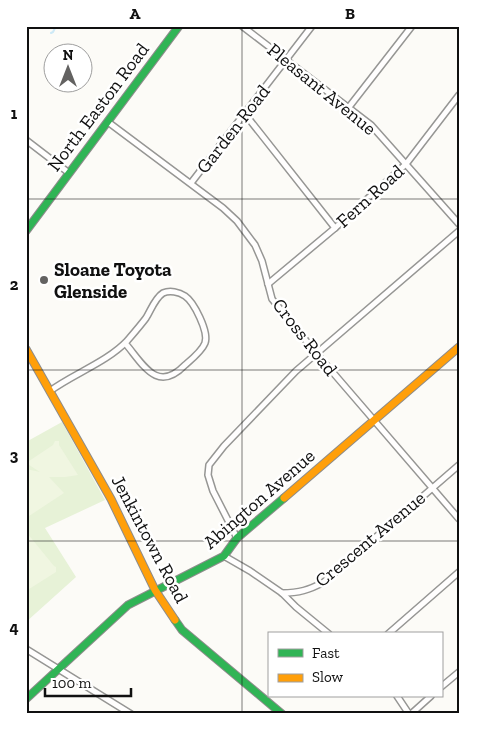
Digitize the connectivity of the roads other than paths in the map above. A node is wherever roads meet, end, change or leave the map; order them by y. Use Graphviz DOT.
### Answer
graph roads {
  1 [pos="179,26"];
  2 [pos="242,26"];
  3 [pos="312,26"];
  4 [pos="412,26"];
  5 [pos="287,60"];
  6 [pos="459,95"];
  7 [pos="349,107"];
  8 [pos="245,114"];
  9 [pos="108,122"];
  10 [pos="26,140"];
  11 [pos="406,164"];
  12 [pos="69,173"];
  13 [pos="191,183"];
  14 [pos="459,224"];
  15 [pos="335,228"];
  16 [pos="26,231"];
  17 [pos="459,231"];
  18 [pos="268,284"];
  19 [pos="125,343"];
  20 [pos="459,348"];
  21 [pos="26,349"];
  22 [pos="317,354"];
  23 [pos="50,391"];
  24 [pos="374,420"];
  25 [pos="459,465"];
  26 [pos="431,488"];
  27 [pos="459,519"];
  28 [pos="238,538"];
  29 [pos="224,556"];
  30 [pos="459,572"];
  31 [pos="155,590"];
  32 [pos="282,594"];
  33 [pos="327,632"];
  34 [pos="390,632"];
  35 [pos="26,649"];
  36 [pos="57,668"];
  37 [pos="459,672"];
  38 [pos="442,686"];
  39 [pos="398,698"];
  40 [pos="429,698"];
  41 [pos="26,699"];
  42 [pos="272,710"];
  43 [pos="131,714"];
  44 [pos="282,714"];
  45 [pos="410,714"];
  1 -- 9 [label="street, North Easton Road"];
  2 -- 5 [label="street, Pleasant Avenue"];
  3 -- 5 [label="street, Garden Road"];
  4 -- 7 [label="street"];
  5 -- 7 [label="street, Pleasant Avenue"];
  5 -- 8 [label="street, Garden Road"];
  6 -- 11 [label="street, Fern Road"];
  7 -- 11 [label="street, Pleasant Avenue"];
  8 -- 13 [label="street, Garden Road"];
  8 -- 15 [label="street"];
  9 -- 12 [label="street, North Easton Road"];
  9 -- 13 [label="street, Cross Road"];
  10 -- 12 [label="street"];
  11 -- 14 [label="street, Pleasant Avenue"];
  11 -- 15 [label="street, Fern Road"];
  12 -- 16 [label="street, North Easton Road"];
  13 -- 18 [label="street, Cross Road"];
  15 -- 18 [label="street, Fern Road"];
  17 -- 22 [label="street"];
  18 -- 22 [label="street, Cross Road"];
  19 -- 19 [label="street"];
  19 -- 23 [label="street"];
  20 -- 24 [label="street, Abington Avenue"];
  21 -- 23 [label="street, Jenkintown Road"];
  22 -- 24 [label="street, Cross Road"];
  22 -- 28 [label="street"];
  23 -- 31 [label="street, Jenkintown Road"];
  24 -- 26 [label="street, Cross Road"];
  24 -- 28 [label="street, Abington Avenue"];
  25 -- 26 [label="street, Crescent Avenue"];
  26 -- 27 [label="street, Cross Road"];
  26 -- 32 [label="street, Crescent Avenue"];
  28 -- 29 [label="street, Abington Avenue"];
  29 -- 31 [label="street, Abington Avenue"];
  29 -- 32 [label="street"];
  30 -- 34 [label="street"];
  31 -- 36 [label="street, Abington Avenue"];
  31 -- 42 [label="street, Jenkintown Road"];
  32 -- 33 [label="street"];
  35 -- 36 [label="street"];
  36 -- 41 [label="street, Abington Avenue"];
  36 -- 43 [label="street"];
  37 -- 38 [label="street"];
  39 -- 45 [label="street"];
  40 -- 45 [label="street"];
  42 -- 44 [label="street, Jenkintown Road"];
}
